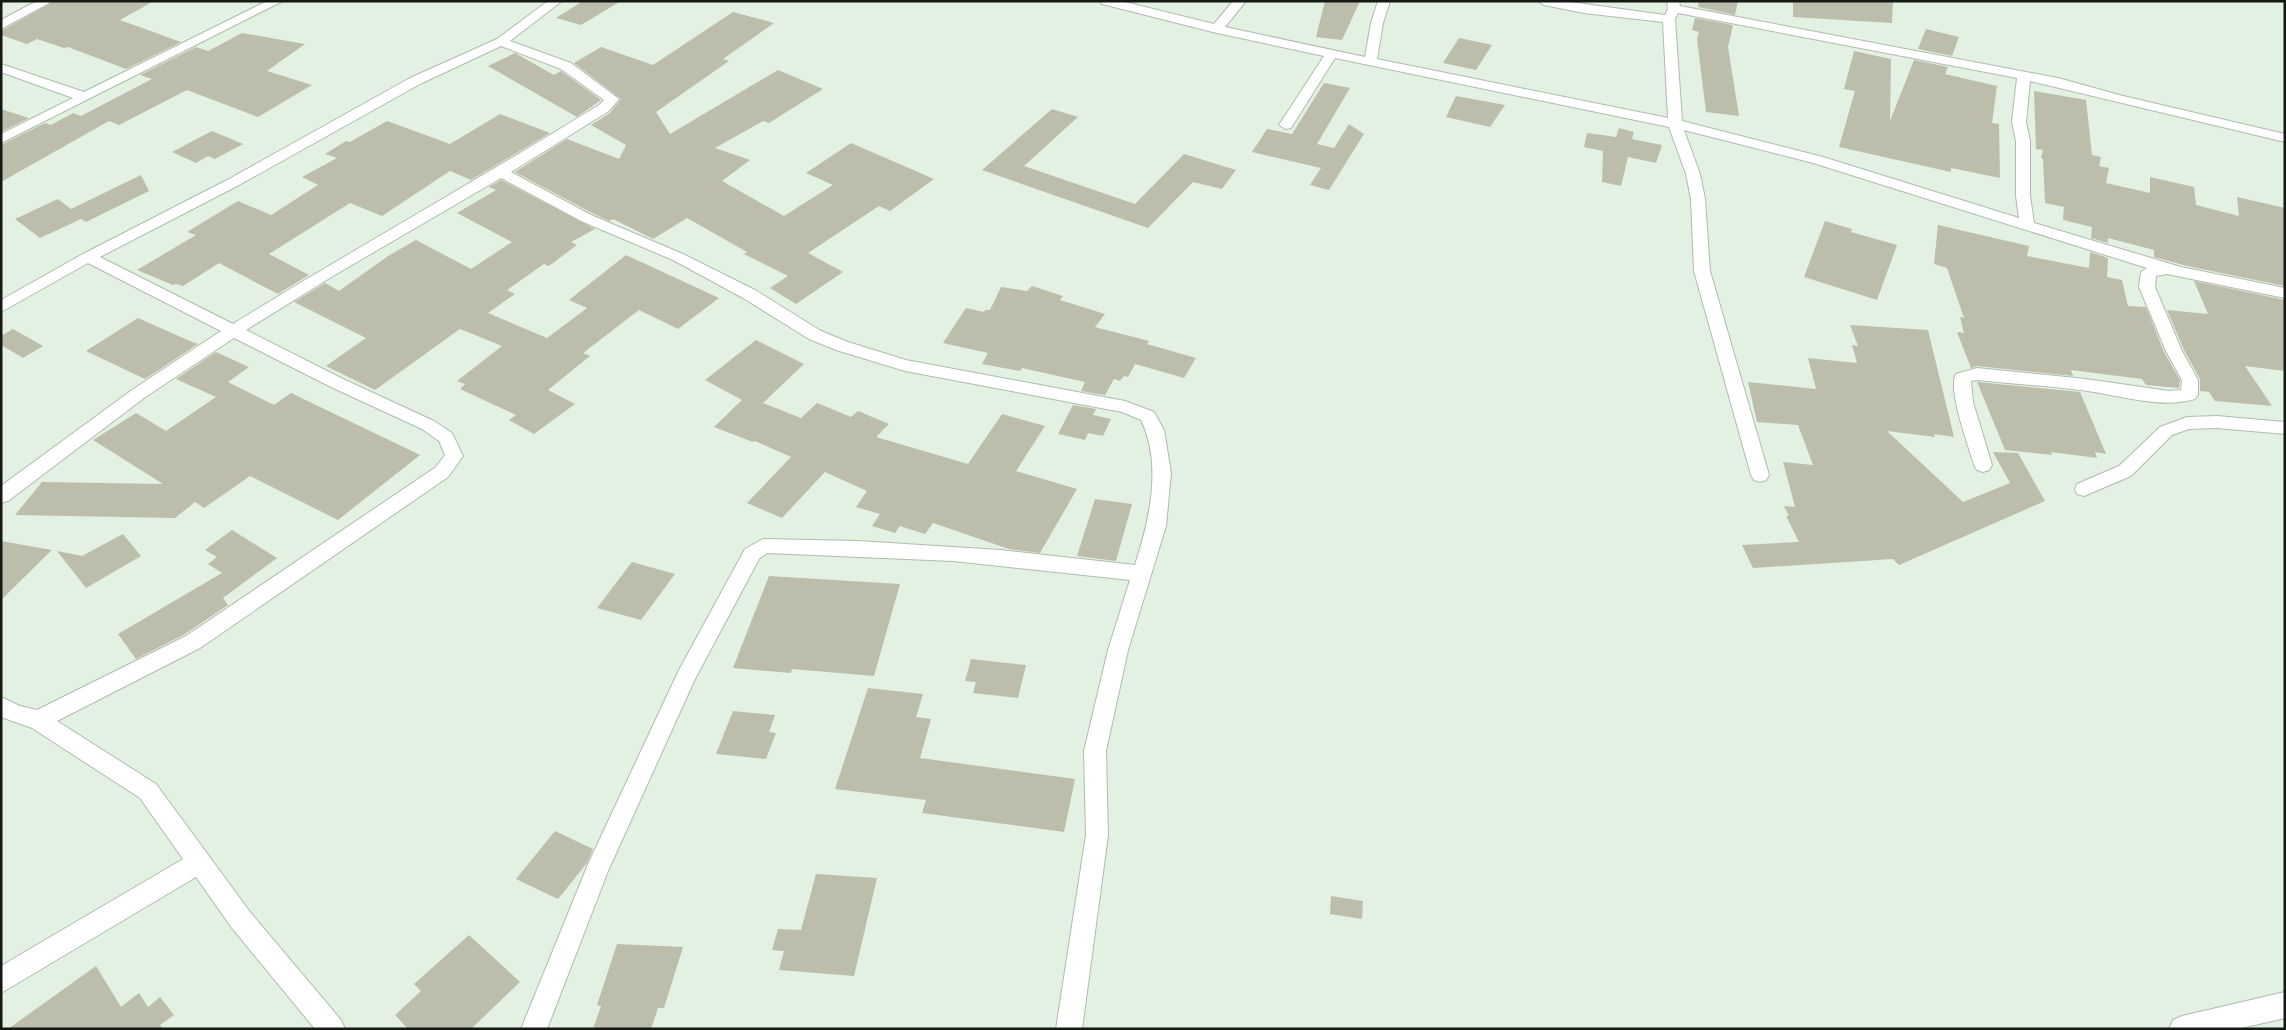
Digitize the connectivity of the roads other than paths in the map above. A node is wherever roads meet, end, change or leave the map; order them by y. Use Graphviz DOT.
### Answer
graph roads {
  1 [pos="47,1"];
  2 [pos="277,1"];
  3 [pos="556,1"];
  4 [pos="1106,1"];
  5 [pos="1240,1"];
  6 [pos="1384,1"];
  7 [pos="1544,1"];
  8 [pos="1672,10"];
  9 [pos="1,25"];
  10 [pos="1217,29"];
  11 [pos="501,42"];
  12 [pos="1332,54"];
  13 [pos="1370,63"];
  14 [pos="1,68"];
  15 [pos="2024,76"];
  16 [pos="84,97"];
  17 [pos="1675,124"];
  18 [pos="1286,125"];
  19 [pos="2285,138"];
  20 [pos="1,139"];
  21 [pos="501,172"];
  22 [pos="2027,225"];
  23 [pos="88,257"];
  24 [pos="2166,268"];
  25 [pos="2282,296"];
  26 [pos="1,306"];
  27 [pos="233,331"];
  28 [pos="2285,428"];
  29 [pos="1983,465"];
  30 [pos="1760,475"];
  31 [pos="2084,489"];
  32 [pos="1,496"];
  33 [pos="1142,574"];
  34 [pos="1,706"];
  35 [pos="38,720"];
  36 [pos="199,862"];
  37 [pos="1,981"];
  38 [pos="2285,1005"];
  39 [pos="332,1029"];
  40 [pos="534,1029"];
  41 [pos="1069,1029"];
  42 [pos="2182,1029"];
  1 -- 9 [label="street"];
  2 -- 16 [label="street"];
  3 -- 11 [label="street"];
  4 -- 10 [label="street"];
  5 -- 10 [label="street"];
  6 -- 13 [label="street"];
  7 -- 8 [label="street"];
  8 -- 15 [label="street"];
  8 -- 17 [label="street"];
  10 -- 12 [label="street"];
  11 -- 21 [label="street"];
  11 -- 23 [label="street"];
  12 -- 13 [label="street"];
  12 -- 18 [label="street"];
  13 -- 17 [label="street"];
  14 -- 16 [label="street"];
  15 -- 19 [label="street"];
  15 -- 22 [label="street"];
  16 -- 20 [label="street"];
  17 -- 22 [label="street"];
  17 -- 30 [label="street"];
  21 -- 27 [label="street"];
  21 -- 33 [label="street"];
  22 -- 24 [label="street"];
  23 -- 26 [label="street"];
  23 -- 27 [label="street"];
  24 -- 25 [label="street"];
  24 -- 29 [label="street"];
  27 -- 32 [label="street"];
  27 -- 35 [label="street"];
  28 -- 31 [label="street"];
  33 -- 40 [label="street"];
  33 -- 41 [label="street"];
  34 -- 35 [label="street"];
  35 -- 36 [label="street"];
  36 -- 37 [label="street"];
  36 -- 39 [label="street"];
  38 -- 42 [label="street"];
}
